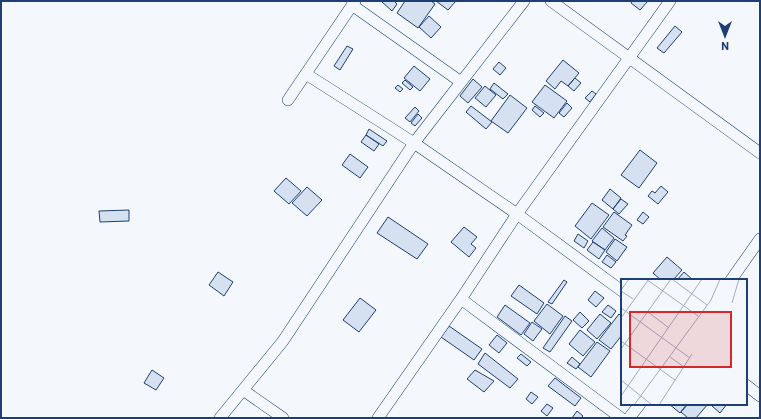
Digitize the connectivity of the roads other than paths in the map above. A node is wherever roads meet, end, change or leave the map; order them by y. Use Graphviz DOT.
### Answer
graph roads {
  1 [pos="524,1"];
  2 [pos="551,1"];
  3 [pos="670,1"];
  4 [pos="353,3"];
  5 [pos="630,58"];
  6 [pos="306,74"];
  7 [pos="461,82"];
  8 [pos="288,100"];
  9 [pos="414,143"];
  10 [pos="760,153"];
  11 [pos="517,214"];
  12 [pos="760,239"];
  13 [pos="732,279"];
  14 [pos="621,290"];
  15 [pos="461,299"];
  16 [pos="747,386"];
  17 [pos="243,390"];
  18 [pos="760,396"];
  19 [pos="639,405"];
  20 [pos="220,418"];
  21 [pos="283,418"];
  22 [pos="378,418"];
  23 [pos="621,418"];
  24 [pos="629,418"];
  1 -- 7 [label="street"];
  2 -- 5 [label="street"];
  3 -- 5 [label="street"];
  4 -- 6 [label="street"];
  4 -- 7 [label="street"];
  5 -- 10 [label="street"];
  5 -- 11 [label="street"];
  6 -- 8 [label="street"];
  6 -- 9 [label="street"];
  7 -- 9 [label="street"];
  9 -- 11 [label="street"];
  9 -- 17 [label="street"];
  11 -- 14 [label="street"];
  11 -- 15 [label="street"];
  12 -- 13 [label="street"];
  15 -- 22 [label="street"];
  15 -- 23 [label="street"];
  16 -- 18 [label="street"];
  17 -- 20 [label="street"];
  17 -- 21 [label="street"];
  19 -- 24 [label="street"];
}
